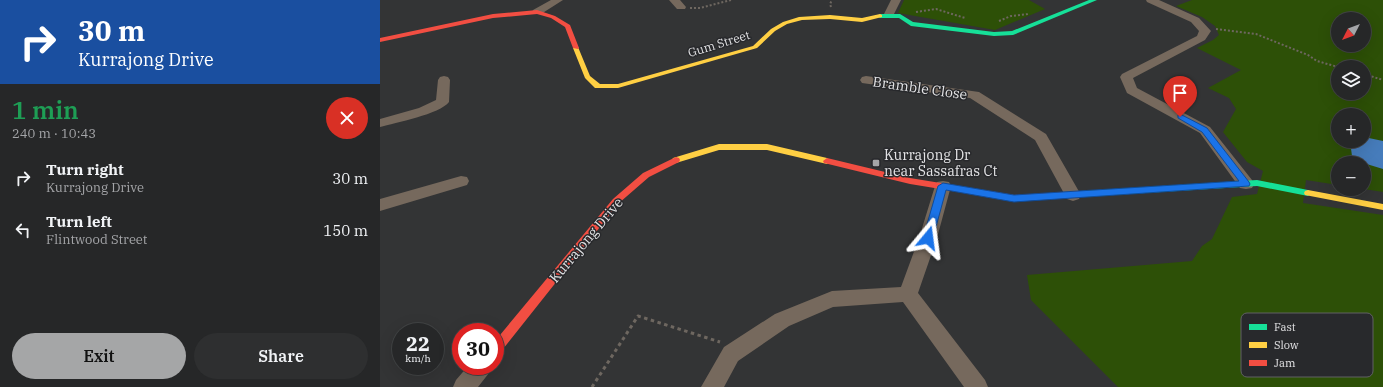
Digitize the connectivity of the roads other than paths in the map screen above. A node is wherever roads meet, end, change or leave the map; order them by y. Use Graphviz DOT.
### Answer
graph roads {
  1 [pos="558,0"];
  2 [pos="1094,0"];
  3 [pos="1150,0"];
  4 [pos="892,9"];
  5 [pos="537,12"];
  6 [pos="380,40"];
  7 [pos="444,80"];
  8 [pos="866,80"];
  9 [pos="380,124"];
  10 [pos="461,181"];
  11 [pos="1246,184"];
  12 [pos="943,186"];
  13 [pos="1073,195"];
  14 [pos="380,205"];
  15 [pos="1383,206"];
  16 [pos="908,294"];
  17 [pos="504,339"];
  18 [pos="474,375"];
  19 [pos="464,387"];
  20 [pos="712,387"];
  21 [pos="977,387"];
  1 -- 5 [label="street"];
  2 -- 4 [label="street, Gum Street"];
  3 -- 11 [label="street"];
  4 -- 5 [label="street, Gum Street"];
  5 -- 6 [label="street, Gum Street"];
  7 -- 9 [label="street"];
  8 -- 13 [label="street, Bramble Close"];
  10 -- 14 [label="street"];
  11 -- 13 [label="street, Kurrajong Drive"];
  11 -- 15 [label="street, Kurrajong Drive"];
  12 -- 13 [label="street, Kurrajong Drive"];
  12 -- 16 [label="street"];
  12 -- 17 [label="street, Kurrajong Drive"];
  16 -- 20 [label="street"];
  16 -- 21 [label="street"];
  18 -- 19 [label="street"];
}
